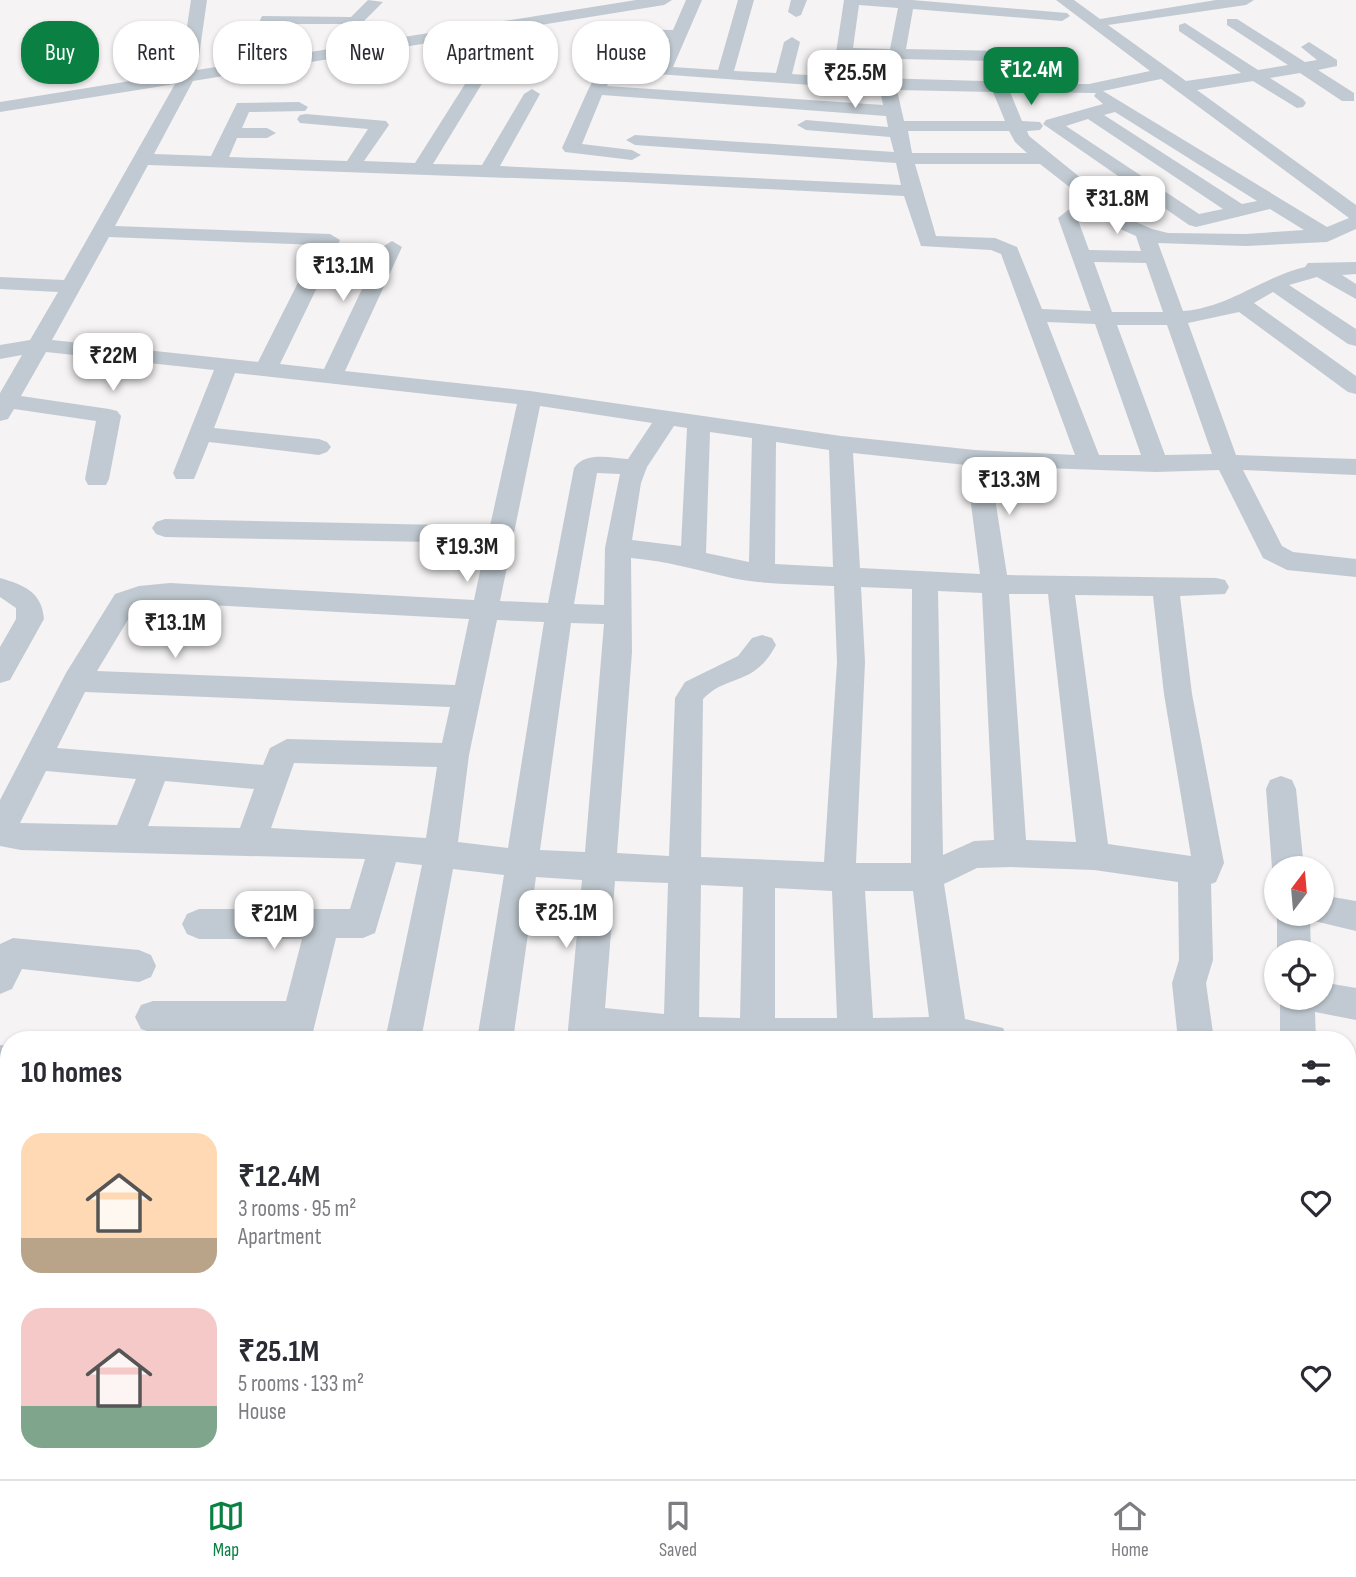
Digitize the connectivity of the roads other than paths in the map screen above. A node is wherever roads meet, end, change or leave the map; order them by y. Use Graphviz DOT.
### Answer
graph roads {
  1 [pos="199,0"];
  2 [pos="631,0"];
  3 [pos="664,0"];
  4 [pos="694,0"];
  5 [pos="746,0"];
  6 [pos="852,0"];
  7 [pos="1078,0"];
  8 [pos="1148,0"];
  9 [pos="1246,0"];
  10 [pos="354,1"];
  11 [pos="376,1"];
  12 [pos="1210,3"];
  13 [pos="906,4"];
  14 [pos="1063,8"];
  15 [pos="569,9"];
  16 [pos="1166,12"];
  17 [pos="1022,13"];
  18 [pos="196,21"];
  19 [pos="266,21"];
  20 [pos="1106,21"];
  21 [pos="1233,22"];
  22 [pos="1185,28"];
  23 [pos="677,36"];
  24 [pos="792,42"];
  25 [pos="1308,47"];
  26 [pos="844,53"];
  27 [pos="670,54"];
  28 [pos="897,54"];
  29 [pos="1023,56"];
  30 [pos="1303,68"];
  31 [pos="670,71"];
  32 [pos="199,73"];
  33 [pos="1164,73"];
  34 [pos="725,75"];
  35 [pos="1258,76"];
  36 [pos="783,79"];
  37 [pos="840,82"];
  38 [pos="122,84"];
  39 [pos="134,84"];
  40 [pos="182,84"];
  41 [pos="474,84"];
  42 [pos="657,84"];
  43 [pos="887,85"];
  44 [pos="947,87"];
  45 [pos="1189,87"];
  46 [pos="1000,88"];
  47 [pos="1069,89"];
  48 [pos="1089,89"];
  49 [pos="596,90"];
  50 [pos="532,93"];
  51 [pos="653,94"];
  52 [pos="1348,97"];
  53 [pos="0,101"];
  54 [pos="1297,103"];
  55 [pos="1116,106"];
  56 [pos="0,107"];
  57 [pos="1091,114"];
  58 [pos="896,123"];
  59 [pos="1052,124"];
  60 [pos="806,125"];
  61 [pos="962,127"];
  62 [pos="1016,128"];
  63 [pos="231,133"];
  64 [pos="267,133"];
  65 [pos="1169,138"];
  66 [pos="1139,146"];
  67 [pos="633,147"];
  68 [pos="1098,155"];
  69 [pos="143,159"];
  70 [pos="906,159"];
  71 [pos="1044,159"];
  72 [pos="975,160"];
  73 [pos="217,162"];
  74 [pos="352,166"];
  75 [pos="421,169"];
  76 [pos="488,170"];
  77 [pos="625,176"];
  78 [pos="912,191"];
  79 [pos="1272,203"];
  80 [pos="1356,204"];
  81 [pos="1238,210"];
  82 [pos="1109,212"];
  83 [pos="1356,214"];
  84 [pos="1196,222"];
  85 [pos="1356,222"];
  86 [pos="103,231"];
  87 [pos="1144,233"];
  88 [pos="1325,235"];
  89 [pos="1273,239"];
  90 [pos="1222,240"];
  91 [pos="392,247"];
  92 [pos="1356,255"];
  93 [pos="1082,256"];
  94 [pos="1153,257"];
  95 [pos="1356,268"];
  96 [pos="1321,270"];
  97 [pos="0,283"];
  98 [pos="1273,284"];
  99 [pos="73,287"];
  100 [pos="1356,293"];
  101 [pos="1240,303"];
  102 [pos="1033,316"];
  103 [pos="1103,316"];
  104 [pos="1174,317"];
  105 [pos="1356,339"];
  106 [pos="0,341"];
  107 [pos="34,346"];
  108 [pos="0,352"];
  109 [pos="227,365"];
  110 [pos="265,369"];
  111 [pos="331,377"];
  112 [pos="1356,387"];
  113 [pos="530,398"];
  114 [pos="3,405"];
  115 [pos="668,416"];
  116 [pos="699,421"];
  117 [pos="764,432"];
  118 [pos="199,434"];
  119 [pos="841,444"];
  120 [pos="319,447"];
  121 [pos="977,458"];
  122 [pos="1227,462"];
  123 [pos="1090,463"];
  124 [pos="1156,464"];
  125 [pos="635,467"];
  126 [pos="1356,467"];
  127 [pos="184,473"];
  128 [pos="97,479"];
  129 [pos="165,528"];
  130 [pos="501,535"];
  131 [pos="618,548"];
  132 [pos="693,557"];
  133 [pos="1356,568"];
  134 [pos="762,573"];
  135 [pos="849,576"];
  136 [pos="925,580"];
  137 [pos="1060,583"];
  138 [pos="995,584"];
  139 [pos="1165,585"];
  140 [pos="0,587"];
  141 [pos="1216,587"];
  142 [pos="485,610"];
  143 [pos="559,614"];
  144 [pos="616,615"];
  145 [pos="762,645"];
  146 [pos="0,672"];
  147 [pos="76,681"];
  148 [pos="467,697"];
  149 [pos="454,755"];
  150 [pos="37,758"];
  151 [pos="155,768"];
  152 [pos="273,778"];
  153 [pos="1281,789"];
  154 [pos="0,832"];
  155 [pos="128,838"];
  156 [pos="251,841"];
  157 [pos="384,847"];
  158 [pos="1012,853"];
  159 [pos="440,855"];
  160 [pos="1094,856"];
  161 [pos="1287,856"];
  162 [pos="520,863"];
  163 [pos="601,866"];
  164 [pos="686,868"];
  165 [pos="1194,871"];
  166 [pos="759,874"];
  167 [pos="843,877"];
  168 [pos="927,877"];
  169 [pos="1334,912"];
  170 [pos="1356,916"];
  171 [pos="199,924"];
  172 [pos="323,924"];
  173 [pos="139,966"];
  174 [pos="0,978"];
  175 [pos="1334,1000"];
  176 [pos="1356,1004"];
  177 [pos="1297,1010"];
  178 [pos="153,1017"];
  179 [pos="296,1028"];
  180 [pos="405,1031"];
  181 [pos="496,1031"];
  182 [pos="586,1031"];
  183 [pos="681,1031"];
  184 [pos="757,1031"];
  185 [pos="855,1031"];
  186 [pos="949,1031"];
  187 [pos="1195,1031"];
  188 [pos="1298,1031"];
  1 -- 18 [label="street"];
  2 -- 15 [label="street"];
  3 -- 15 [label="street"];
  4 -- 23 [label="street"];
  5 -- 34 [label="street"];
  6 -- 13 [label="street"];
  6 -- 26 [label="street"];
  7 -- 20 [label="street"];
  8 -- 16 [label="street"];
  9 -- 12 [label="street"];
  10 -- 11 [label="street"];
  11 -- 19 [label="street"];
  12 -- 16 [label="street"];
  13 -- 17 [label="street"];
  13 -- 28 [label="street"];
  14 -- 17 [label="street"];
  14 -- 33 [label="street"];
  15 -- 32 [label="street"];
  16 -- 20 [label="street"];
  17 -- 29 [label="street"];
  20 -- 45 [label="street"];
  21 -- 30 [label="street"];
  22 -- 35 [label="street"];
  23 -- 27 [label="street"];
  23 -- 49 [label="street"];
  24 -- 36 [label="street"];
  25 -- 30 [label="street"];
  26 -- 28 [label="street"];
  26 -- 37 [label="street"];
  28 -- 29 [label="street"];
  29 -- 47 [label="street"];
  30 -- 35 [label="street"];
  30 -- 52 [label="street"];
  31 -- 34 [label="street"];
  33 -- 45 [label="street"];
  33 -- 48 [label="street"];
  34 -- 36 [label="street"];
  35 -- 45 [label="street"];
  35 -- 54 [label="street"];
  36 -- 37 [label="street"];
  37 -- 43 [label="street"];
  38 -- 53 [label="street"];
  39 -- 56 [label="street"];
  40 -- 69 [label="street"];
  41 -- 75 [label="street"];
  42 -- 51 [label="street"];
  43 -- 44 [label="street"];
  43 -- 58 [label="street"];
  44 -- 46 [label="street"];
  44 -- 61 [label="street"];
  45 -- 80 [label="street"];
  45 -- 83 [label="street"];
  46 -- 47 [label="street"];
  46 -- 62 [label="street"];
  47 -- 48 [label="street"];
  48 -- 55 [label="street"];
  49 -- 51 [label="street"];
  49 -- 67 [label="street"];
  50 -- 76 [label="street"];
  51 -- 58 [label="street"];
  51 -- 67 [label="street"];
  55 -- 57 [label="street"];
  55 -- 65 [label="street"];
  57 -- 59 [label="street"];
  57 -- 66 [label="street"];
  58 -- 60 [label="street"];
  58 -- 61 [label="street"];
  58 -- 70 [label="street"];
  59 -- 62 [label="street"];
  59 -- 68 [label="street"];
  61 -- 62 [label="street"];
  61 -- 72 [label="street"];
  62 -- 71 [label="street"];
  63 -- 64 [label="street"];
  63 -- 73 [label="street"];
  63 -- 74 [label="street"];
  65 -- 66 [label="street"];
  65 -- 79 [label="street"];
  66 -- 68 [label="street"];
  66 -- 81 [label="street"];
  67 -- 70 [label="street"];
  67 -- 77 [label="street"];
  68 -- 84 [label="street"];
  69 -- 73 [label="street"];
  69 -- 86 [label="street"];
  70 -- 72 [label="street"];
  70 -- 78 [label="street"];
  71 -- 72 [label="street"];
  71 -- 82 [label="street"];
  73 -- 74 [label="street"];
  74 -- 75 [label="street"];
  75 -- 76 [label="street"];
  76 -- 77 [label="street"];
  77 -- 78 [label="street"];
  78 -- 102 [label="street"];
  79 -- 81 [label="street"];
  79 -- 88 [label="street"];
  81 -- 84 [label="street"];
  82 -- 87 [label="street"];
  82 -- 93 [label="street"];
  84 -- 90 [label="street"];
  85 -- 88 [label="street"];
  86 -- 99 [label="street"];
  86 -- 110 [label="street"];
  87 -- 90 [label="street"];
  87 -- 94 [label="street"];
  88 -- 89 [label="street"];
  88 -- 92 [label="street"];
  89 -- 90 [label="street"];
  89 -- 96 [label="street"];
  91 -- 111 [label="street"];
  93 -- 94 [label="street"];
  93 -- 103 [label="street"];
  94 -- 104 [label="street"];
  95 -- 96 [label="street"];
  96 -- 98 [label="street"];
  96 -- 100 [label="street"];
  97 -- 99 [label="street"];
  98 -- 101 [label="street"];
  98 -- 105 [label="street"];
  99 -- 107 [label="street"];
  101 -- 104 [label="street"];
  101 -- 112 [label="street"];
  102 -- 103 [label="street"];
  102 -- 123 [label="street"];
  103 -- 104 [label="street"];
  103 -- 124 [label="street"];
  104 -- 122 [label="street"];
  106 -- 107 [label="street"];
  107 -- 108 [label="street"];
  107 -- 109 [label="street"];
  107 -- 114 [label="street"];
  109 -- 110 [label="street"];
  109 -- 118 [label="street"];
  110 -- 111 [label="street"];
  111 -- 113 [label="street"];
  113 -- 115 [label="street"];
  113 -- 130 [label="street"];
  114 -- 128 [label="street"];
  115 -- 116 [label="street"];
  115 -- 125 [label="street"];
  116 -- 117 [label="street"];
  116 -- 132 [label="street"];
  117 -- 119 [label="street"];
  117 -- 134 [label="street"];
  118 -- 120 [label="street"];
  118 -- 127 [label="street"];
  119 -- 121 [label="street"];
  119 -- 135 [label="street"];
  121 -- 123 [label="street"];
  121 -- 138 [label="street"];
  122 -- 124 [label="street"];
  122 -- 126 [label="street"];
  122 -- 133 [label="street"];
  123 -- 124 [label="street"];
  125 -- 131 [label="street"];
  125 -- 143 [label="street"];
  129 -- 130 [label="street"];
  130 -- 142 [label="street"];
  131 -- 132 [label="street"];
  131 -- 144 [label="street"];
  132 -- 134 [label="street"];
  134 -- 135 [label="street"];
  135 -- 136 [label="street"];
  135 -- 167 [label="street"];
  136 -- 138 [label="street"];
  136 -- 168 [label="street"];
  137 -- 138 [label="street"];
  137 -- 139 [label="street"];
  137 -- 160 [label="street"];
  138 -- 158 [label="street"];
  139 -- 141 [label="street"];
  139 -- 165 [label="street"];
  140 -- 146 [label="street"];
  142 -- 143 [label="street"];
  142 -- 147 [label="street"];
  142 -- 148 [label="street"];
  143 -- 144 [label="street"];
  143 -- 162 [label="street"];
  144 -- 163 [label="street"];
  145 -- 164 [label="street"];
  147 -- 148 [label="street"];
  147 -- 150 [label="street"];
  148 -- 149 [label="street"];
  149 -- 152 [label="street"];
  149 -- 159 [label="street"];
  150 -- 151 [label="street"];
  150 -- 154 [label="street"];
  151 -- 152 [label="street"];
  151 -- 155 [label="street"];
  152 -- 156 [label="street"];
  153 -- 161 [label="street"];
  154 -- 155 [label="street"];
  155 -- 156 [label="street"];
  156 -- 157 [label="street"];
  157 -- 159 [label="street"];
  157 -- 172 [label="street"];
  158 -- 160 [label="street"];
  158 -- 168 [label="street"];
  159 -- 162 [label="street"];
  159 -- 180 [label="street"];
  160 -- 165 [label="street"];
  162 -- 163 [label="street"];
  162 -- 181 [label="street"];
  163 -- 164 [label="street"];
  163 -- 182 [label="street"];
  164 -- 166 [label="street"];
  164 -- 183 [label="street"];
  165 -- 187 [label="street"];
  166 -- 167 [label="street"];
  166 -- 184 [label="street"];
  167 -- 168 [label="street"];
  167 -- 185 [label="street"];
  168 -- 186 [label="street"];
  169 -- 170 [label="street"];
  171 -- 172 [label="street"];
  172 -- 179 [label="street"];
  173 -- 174 [label="street"];
  175 -- 176 [label="street"];
  177 -- 188 [label="street"];
  178 -- 179 [label="street"];
}
